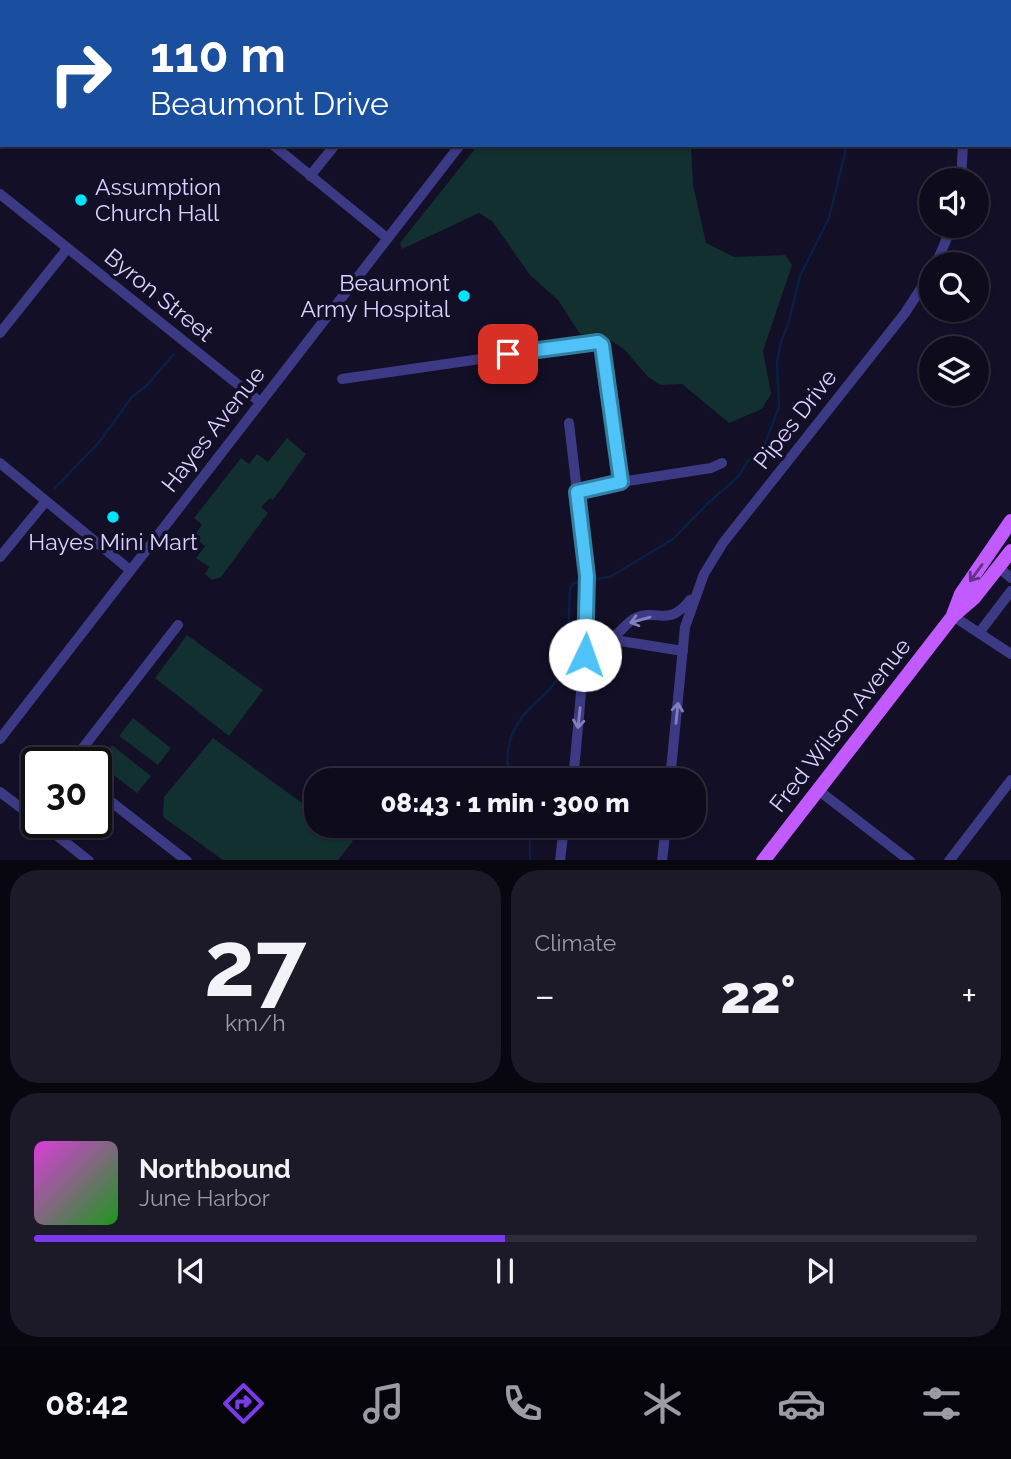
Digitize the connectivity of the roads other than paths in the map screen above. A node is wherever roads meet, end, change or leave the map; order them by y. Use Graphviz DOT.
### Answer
graph roads {
  1 [pos="274,147"];
  2 [pos="333,147"];
  3 [pos="458,147"];
  4 [pos="963,147"];
  5 [pos="962,168"];
  6 [pos="310,176"];
  7 [pos="0,194"];
  8 [pos="387,238"];
  9 [pos="67,249"];
  10 [pos="919,292"];
  11 [pos="0,333"];
  12 [pos="342,379"];
  13 [pos="260,402"];
  14 [pos="569,423"];
  15 [pos="0,463"];
  16 [pos="722,463"];
  17 [pos="621,482"];
  18 [pos="577,492"];
  19 [pos="46,501"];
  20 [pos="1009,526"];
  21 [pos="1011,551"];
  22 [pos="1011,556"];
  23 [pos="0,557"];
  24 [pos="998,567"];
  25 [pos="130,570"];
  26 [pos="1011,578"];
  27 [pos="1011,591"];
  28 [pos="696,592"];
  29 [pos="953,616"];
  30 [pos="178,625"];
  31 [pos="979,633"];
  32 [pos="608,639"];
  33 [pos="683,651"];
  34 [pos="1011,654"];
  35 [pos="585,655"];
  36 [pos="1,736"];
  37 [pos="84,747"];
  38 [pos="574,768"];
  39 [pos="671,768"];
  40 [pos="1011,780"];
  41 [pos="818,790"];
  42 [pos="0,792"];
  43 [pos="112,802"];
  44 [pos="21,808"];
  45 [pos="60,838"];
  46 [pos="563,838"];
  47 [pos="665,838"];
  48 [pos="89,860"];
  49 [pos="187,860"];
  50 [pos="560,860"];
  51 [pos="662,860"];
  52 [pos="763,860"];
  53 [pos="910,860"];
  54 [pos="949,860"];
  1 -- 6 [label="street"];
  2 -- 6 [label="street"];
  3 -- 8 [label="street, Hayes Avenue"];
  4 -- 5 [label="street"];
  6 -- 8 [label="street"];
  7 -- 9 [label="street, Byron Street"];
  8 -- 13 [label="street, Hayes Avenue"];
  9 -- 11 [label="street"];
  9 -- 13 [label="street, Byron Street"];
  10 -- 28 [label="street, Pipes Drive"];
  12 -- 17 [label="street"];
  13 -- 25 [label="street, Hayes Avenue"];
  14 -- 18 [label="street"];
  15 -- 19 [label="street"];
  16 -- 17 [label="street"];
  17 -- 18 [label="street"];
  18 -- 35 [label="street"];
  19 -- 23 [label="street"];
  19 -- 25 [label="street"];
  20 -- 29 [label="main road, Fred Wilson Avenue, one-way"];
  21 -- 24 [label="main road, Fred Wilson Avenue"];
  22 -- 24 [label="main road"];
  24 -- 26 [label="street"];
  24 -- 29 [label="main road, Fred Wilson Avenue"];
  25 -- 36 [label="street, Hayes Avenue"];
  27 -- 31 [label="street"];
  28 -- 32 [label="street, Pipes Drive, one-way"];
  28 -- 33 [label="street, Pipes Drive"];
  29 -- 31 [label="street"];
  29 -- 41 [label="main road, Fred Wilson Avenue"];
  30 -- 37 [label="street"];
  31 -- 34 [label="street"];
  32 -- 33 [label="street"];
  32 -- 35 [label="street, Pipes Drive"];
  39 -- 33 [label="street, Pipes Drive, one-way"];
  35 -- 38 [label="street, one-way"];
  40 -- 54 [label="street"];
  41 -- 52 [label="main road, Fred Wilson Avenue"];
  41 -- 53 [label="street"];
  42 -- 44 [label="street"];
  43 -- 49 [label="street"];
  45 -- 48 [label="street"];
  46 -- 50 [label="street"];
  47 -- 51 [label="street"];
}
